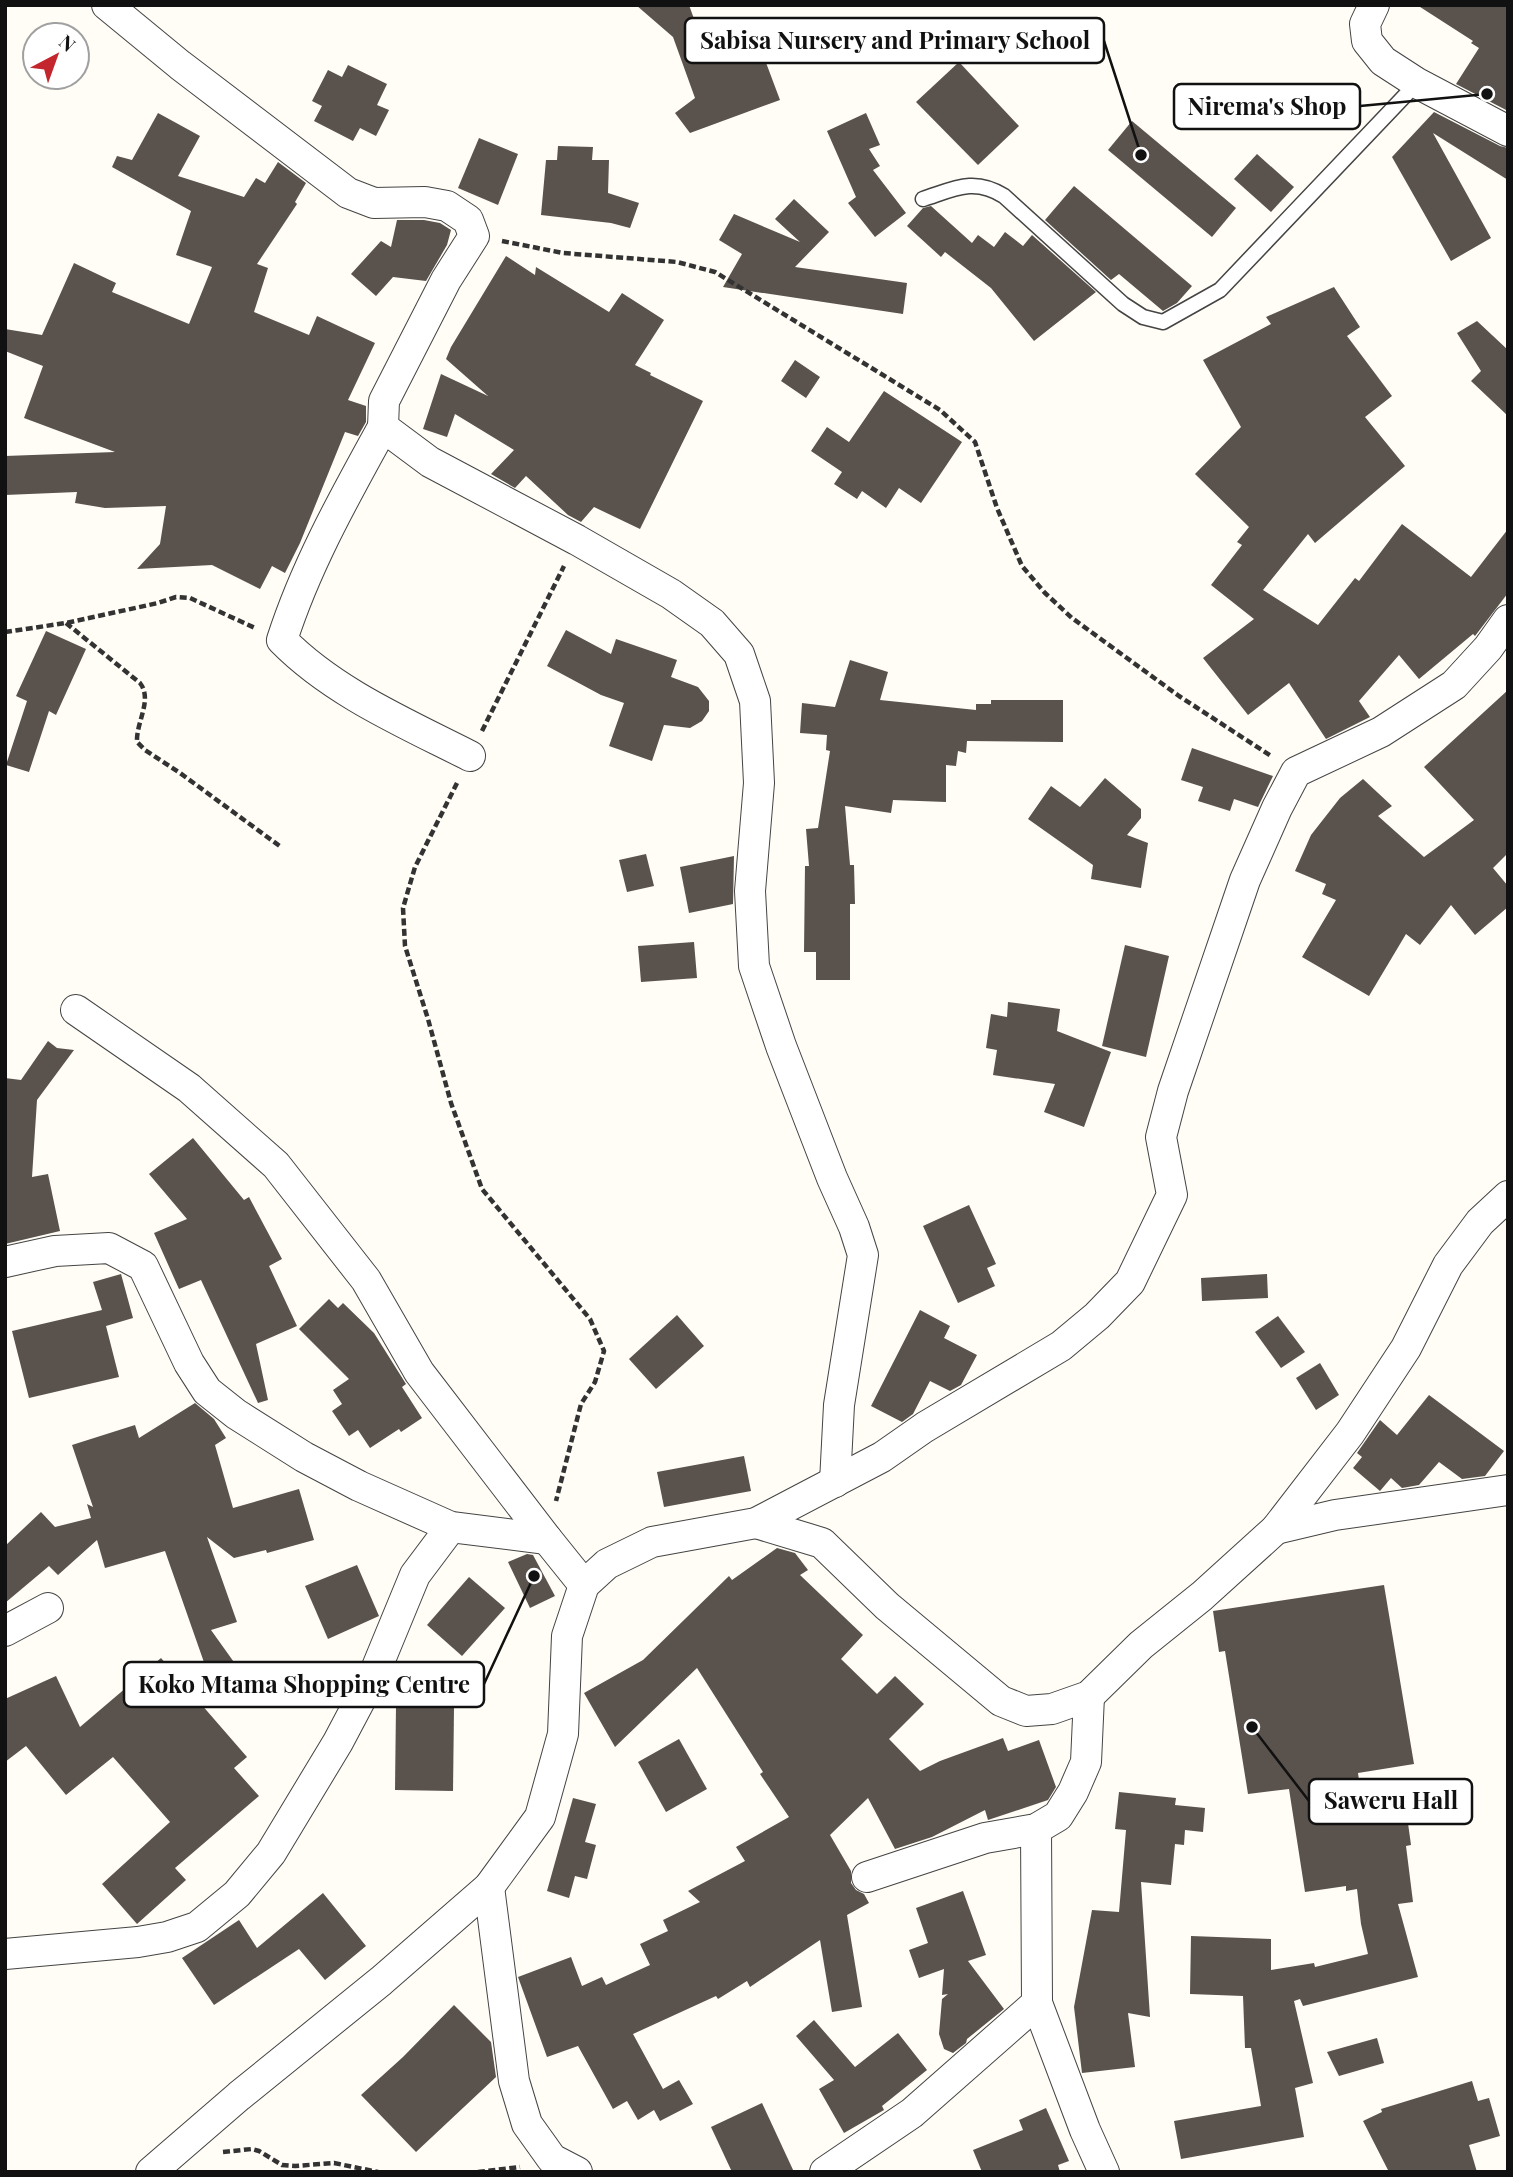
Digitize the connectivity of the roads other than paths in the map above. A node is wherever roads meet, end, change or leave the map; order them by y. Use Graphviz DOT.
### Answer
graph roads {
  1 [pos="107,5"];
  2 [pos="1374,5"];
  3 [pos="1417,83"];
  4 [pos="1508,131"];
  5 [pos="923,199"];
  6 [pos="383,427"];
  7 [pos="1508,620"];
  8 [pos="470,756"];
  9 [pos="76,1010"];
  10 [pos="1508,1196"];
  11 [pos="5,1262"];
  12 [pos="835,1482"];
  13 [pos="1508,1490"];
  14 [pos="756,1523"];
  15 [pos="452,1527"];
  16 [pos="1276,1529"];
  17 [pos="547,1539"];
  18 [pos="584,1585"];
  19 [pos="48,1608"];
  20 [pos="5,1631"];
  21 [pos="1089,1696"];
  22 [pos="1036,1829"];
  23 [pos="867,1877"];
  24 [pos="489,1887"];
  25 [pos="5,1954"];
  26 [pos="1037,2003"];
  27 [pos="564,2165"];
  28 [pos="151,2172"];
  29 [pos="825,2172"];
  30 [pos="1104,2172"];
  1 -- 6 [label="street"];
  2 -- 3 [label="street"];
  3 -- 4 [label="street"];
  3 -- 5 [label="lane"];
  6 -- 8 [label="street"];
  6 -- 12 [label="street"];
  7 -- 12 [label="street"];
  9 -- 17 [label="street"];
  10 -- 16 [label="street"];
  11 -- 15 [label="street"];
  12 -- 14 [label="street"];
  13 -- 16 [label="street"];
  14 -- 18 [label="street"];
  14 -- 21 [label="street"];
  15 -- 17 [label="street"];
  15 -- 25 [label="street"];
  16 -- 21 [label="street"];
  17 -- 18 [label="street"];
  18 -- 24 [label="street"];
  19 -- 20 [label="street"];
  21 -- 22 [label="street"];
  22 -- 23 [label="street"];
  22 -- 26 [label="street"];
  24 -- 27 [label="street"];
  24 -- 28 [label="street"];
  26 -- 29 [label="street"];
  26 -- 30 [label="street"];
}
